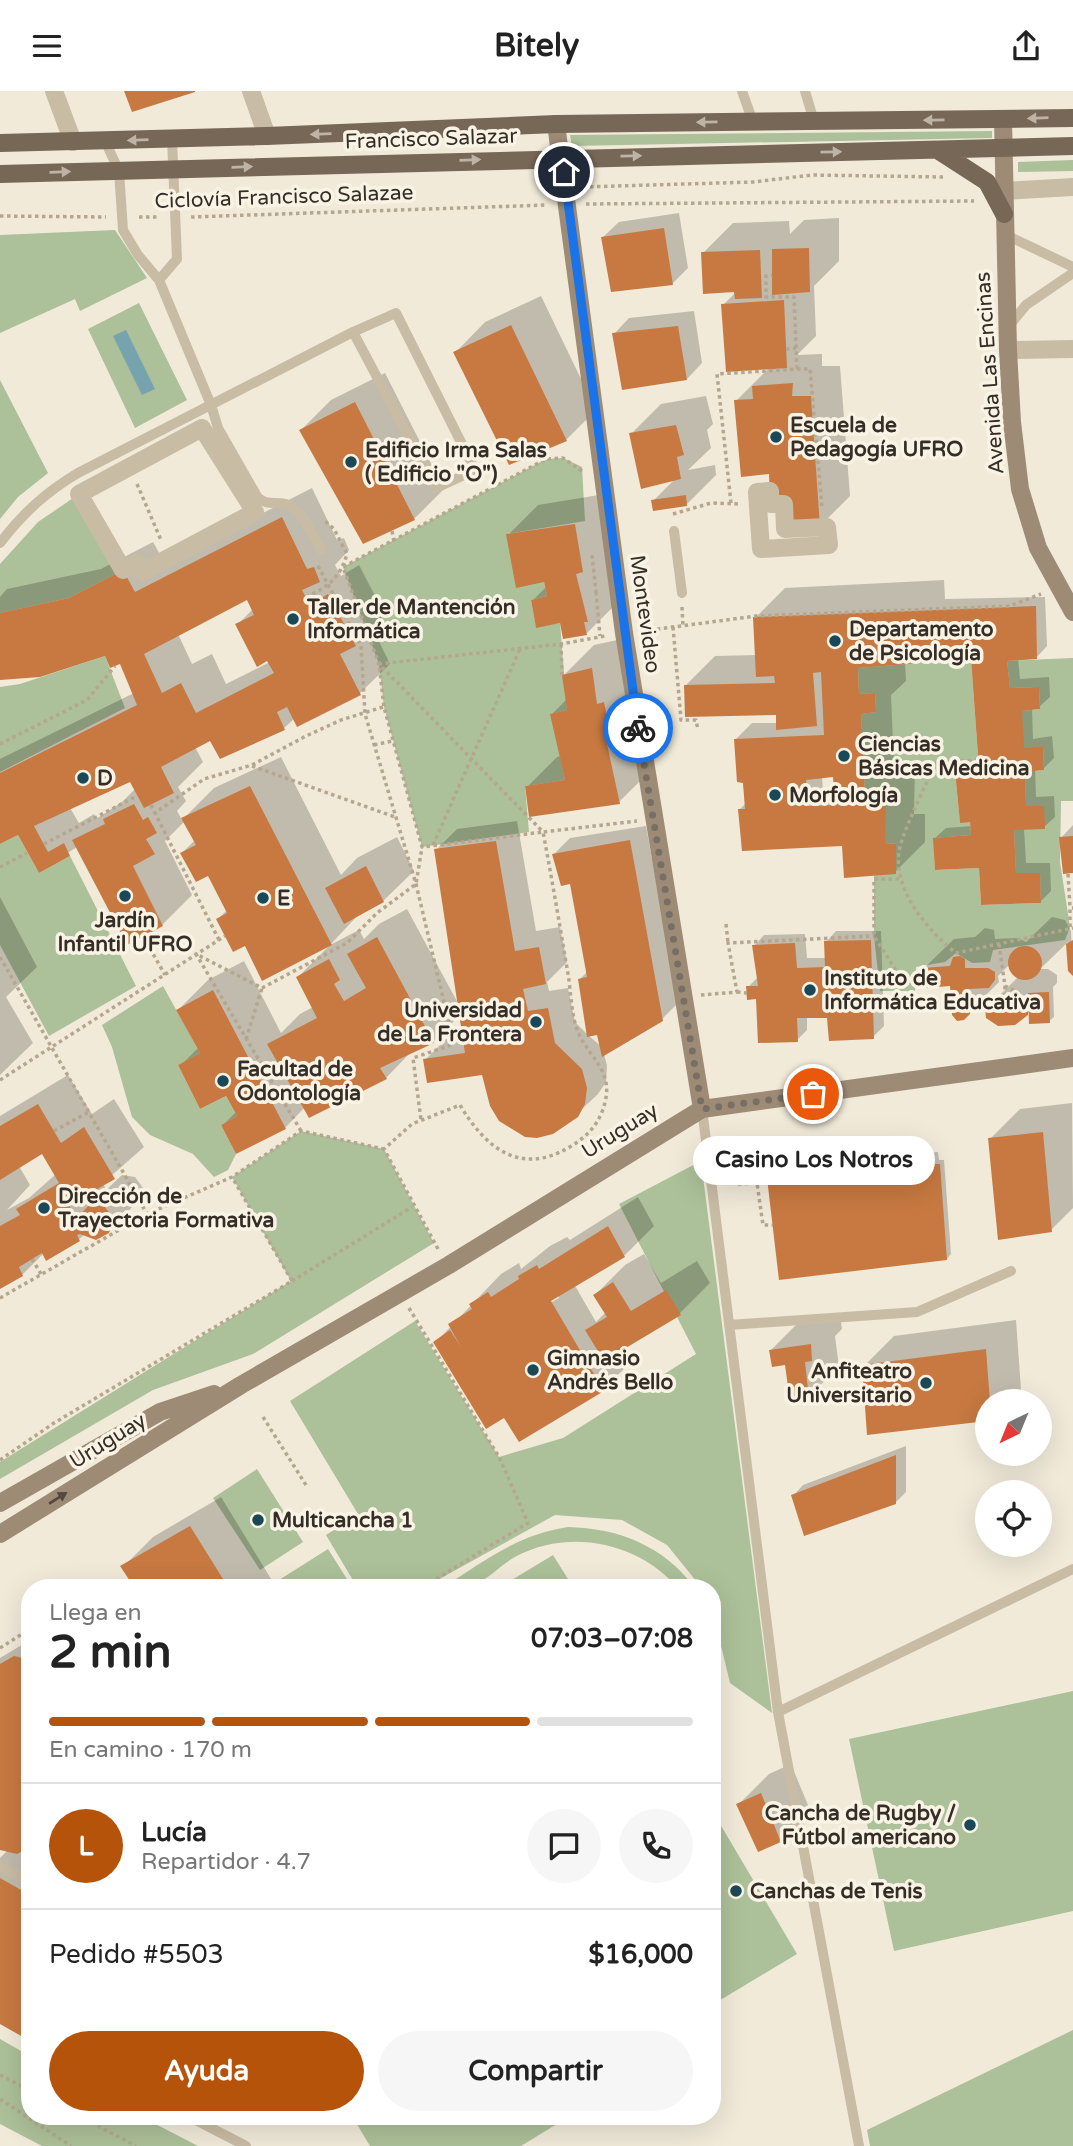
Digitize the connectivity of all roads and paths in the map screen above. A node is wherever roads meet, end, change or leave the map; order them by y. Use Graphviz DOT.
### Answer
graph roads {
  1 [pos="54,91"];
  2 [pos="251,91"];
  3 [pos="742,91"];
  4 [pos="805,91"];
  5 [pos="1073,117"];
  6 [pos="1003,119"];
  7 [pos="814,121"];
  8 [pos="753,122"];
  9 [pos="556,124"];
  10 [pos="267,136"];
  11 [pos="172,139"];
  12 [pos="105,141"];
  13 [pos="73,142"];
  14 [pos="0,143"];
  15 [pos="1071,147"];
  16 [pos="1004,149"];
  17 [pos="939,151"];
  18 [pos="562,158"];
  19 [pos="174,169"];
  20 [pos="119,170"];
  21 [pos="0,174"];
  22 [pos="949,178"];
  23 [pos="1073,187"];
  24 [pos="567,196"];
  25 [pos="1001,202"];
  26 [pos="0,216"];
  27 [pos="122,217"];
  28 [pos="177,217"];
  29 [pos="1004,234"];
  30 [pos="1073,267"];
  31 [pos="1073,273"];
  32 [pos="772,275"];
  33 [pos="159,280"];
  34 [pos="1007,328"];
  35 [pos="353,332"];
  36 [pos="796,348"];
  37 [pos="786,349"];
  38 [pos="1073,349"];
  39 [pos="1008,350"];
  40 [pos="797,369"];
  41 [pos="211,405"];
  42 [pos="540,453"];
  43 [pos="547,459"];
  44 [pos="129,466"];
  45 [pos="583,481"];
  46 [pos="731,503"];
  47 [pos="758,504"];
  48 [pos="671,514"];
  49 [pos="321,518"];
  50 [pos="824,527"];
  51 [pos="392,531"];
  52 [pos="674,531"];
  53 [pos="394,542"];
  54 [pos="0,543"];
  55 [pos="151,546"];
  56 [pos="591,546"];
  57 [pos="321,550"];
  58 [pos="317,565"];
  59 [pos="343,567"];
  60 [pos="617,585"];
  61 [pos="330,586"];
  62 [pos="1059,587"];
  63 [pos="596,592"];
  64 [pos="682,593"];
  65 [pos="306,597"];
  66 [pos="1073,612"];
  67 [pos="673,627"];
  68 [pos="642,631"];
  69 [pos="610,635"];
  70 [pos="600,636"];
  71 [pos="561,644"];
  72 [pos="520,649"];
  73 [pos="379,664"];
  74 [pos="115,666"];
  75 [pos="562,675"];
  76 [pos="384,707"];
  77 [pos="365,713"];
  78 [pos="698,730"];
  79 [pos="392,741"];
  80 [pos="0,744"];
  81 [pos="374,745"];
  82 [pos="472,757"];
  83 [pos="978,760"];
  84 [pos="252,765"];
  85 [pos="137,796"];
  86 [pos="150,805"];
  87 [pos="155,813"];
  88 [pos="395,817"];
  89 [pos="639,821"];
  90 [pos="543,832"];
  91 [pos="44,844"];
  92 [pos="433,845"];
  93 [pos="422,847"];
  94 [pos="27,853"];
  95 [pos="0,867"];
  96 [pos="188,867"];
  97 [pos="183,870"];
  98 [pos="1069,874"];
  99 [pos="899,879"];
  100 [pos="416,884"];
  101 [pos="1071,908"];
  102 [pos="726,923"];
  103 [pos="1072,928"];
  104 [pos="144,936"];
  105 [pos="225,936"];
  106 [pos="874,936"];
  107 [pos="219,940"];
  108 [pos="728,943"];
  109 [pos="999,944"];
  110 [pos="196,954"];
  111 [pos="1,959"];
  112 [pos="1009,967"];
  113 [pos="1003,968"];
  114 [pos="165,975"];
  115 [pos="1005,986"];
  116 [pos="262,988"];
  117 [pos="909,991"];
  118 [pos="737,992"];
  119 [pos="747,993"];
  120 [pos="1023,995"];
  121 [pos="683,996"];
  122 [pos="1005,997"];
  123 [pos="246,1039"];
  124 [pos="51,1047"];
  125 [pos="1073,1058"];
  126 [pos="0,1080"];
  127 [pos="702,1109"];
  128 [pos="89,1112"];
  129 [pos="421,1120"];
  130 [pos="54,1131"];
  131 [pos="301,1131"];
  132 [pos="384,1149"];
  133 [pos="912,1159"];
  134 [pos="710,1174"];
  135 [pos="232,1177"];
  136 [pos="757,1184"];
  137 [pos="413,1206"];
  138 [pos="147,1214"];
  139 [pos="772,1225"];
  140 [pos="32,1259"];
  141 [pos="449,1265"];
  142 [pos="1011,1271"];
  143 [pos="41,1274"];
  144 [pos="292,1281"];
  145 [pos="401,1294"];
  146 [pos="0,1299"];
  147 [pos="729,1325"];
  148 [pos="241,1385"];
  149 [pos="264,1417"];
  150 [pos="0,1460"];
  151 [pos="306,1485"];
  152 [pos="0,1503"];
  153 [pos="0,1534"];
  154 [pos="1073,1569"];
  155 [pos="436,1579"];
  156 [pos="21,1635"];
  157 [pos="0,1649"];
  158 [pos="778,1712"];
  159 [pos="0,1867"];
  160 [pos="21,1877"];
  161 [pos="0,2075"];
  162 [pos="21,2086"];
  163 [pos="0,2099"];
  164 [pos="21,2113"];
  165 [pos="39,2125"];
  166 [pos="96,2125"];
  167 [pos="205,2125"];
  168 [pos="71,2146"];
  169 [pos="136,2146"];
  170 [pos="246,2146"];
  171 [pos="859,2146"];
  1 -- 13 [label="street"];
  2 -- 10 [label="street"];
  3 -- 8 [label="lane"];
  4 -- 7 [label="lane"];
  5 -- 6 [label="main road, Francisco Salazar, one-way"];
  6 -- 7 [label="main road, Francisco Salazar, one-way"];
  6 -- 16 [label="main road, Avenida Las Encinas"];
  7 -- 8 [label="main road, Francisco Salazar"];
  8 -- 9 [label="main road, Francisco Salazar, one-way"];
  9 -- 10 [label="main road, Francisco Salazar, one-way"];
  9 -- 18 [label="main road, Montevideo"];
  10 -- 11 [label="main road, Francisco Salazar"];
  11 -- 12 [label="main road, Francisco Salazar, one-way"];
  11 -- 19 [label="lane"];
  12 -- 13 [label="main road, Francisco Salazar"];
  12 -- 20 [label="lane"];
  13 -- 14 [label="main road, Francisco Salazar"];
  15 -- 16 [label="main road, Francisco Salazar"];
  16 -- 17 [label="main road, Francisco Salazar"];
  16 -- 25 [label="main road, Avenida Las Encinas"];
  18 -- 17 [label="main road, Francisco Salazar, one-way"];
  17 -- 25 [label="main road"];
  19 -- 18 [label="main road, Francisco Salazar, one-way"];
  18 -- 24 [label="main road, Montevideo"];
  19 -- 20 [label="main road, Francisco Salazar"];
  19 -- 28 [label="lane"];
  21 -- 20 [label="main road, Francisco Salazar, one-way"];
  20 -- 27 [label="lane"];
  22 -- 24 [label="path"];
  23 -- 25 [label="street"];
  24 -- 25 [label="path"];
  24 -- 28 [label="path, Ciclovía Francisco Salazae"];
  24 -- 60 [label="main road, Montevideo"];
  25 -- 29 [label="main road, Avenida Las Encinas"];
  26 -- 27 [label="path, Ciclovía Francisco Salazae"];
  27 -- 28 [label="path, Ciclovía Francisco Salazae"];
  27 -- 33 [label="lane"];
  28 -- 33 [label="lane"];
  29 -- 30 [label="lane"];
  29 -- 34 [label="main road, Avenida Las Encinas"];
  31 -- 34 [label="lane"];
  32 -- 36 [label="path"];
  33 -- 41 [label="lane"];
  34 -- 39 [label="main road, Avenida Las Encinas"];
  35 -- 35 [label="lane"];
  35 -- 41 [label="lane"];
  36 -- 37 [label="path"];
  36 -- 40 [label="path"];
  38 -- 39 [label="street"];
  39 -- 62 [label="main road, Avenida Las Encinas"];
  40 -- 46 [label="path"];
  40 -- 50 [label="path"];
  41 -- 54 [label="lane"];
  41 -- 57 [label="lane"];
  42 -- 43 [label="path"];
  43 -- 45 [label="path"];
  43 -- 53 [label="path"];
  44 -- 44 [label="street"];
  44 -- 55 [label="path"];
  46 -- 47 [label="path"];
  46 -- 48 [label="path"];
  47 -- 50 [label="street"];
  47 -- 50 [label="street"];
  49 -- 59 [label="path"];
  51 -- 53 [label="path"];
  52 -- 64 [label="lane"];
  53 -- 59 [label="path"];
  56 -- 63 [label="path"];
  58 -- 61 [label="path"];
  59 -- 61 [label="path"];
  59 -- 73 [label="path"];
  60 -- 63 [label="path"];
  60 -- 121 [label="main road, Montevideo"];
  61 -- 65 [label="path"];
  61 -- 77 [label="path"];
  62 -- 66 [label="main road, Avenida Las Encinas"];
  62 -- 67 [label="path"];
  63 -- 70 [label="path"];
  67 -- 68 [label="path"];
  67 -- 78 [label="path"];
  69 -- 70 [label="path"];
  70 -- 71 [label="path"];
  71 -- 72 [label="path"];
  71 -- 75 [label="path"];
  72 -- 73 [label="path"];
  72 -- 82 [label="path"];
  73 -- 76 [label="path"];
  73 -- 82 [label="path"];
  74 -- 80 [label="path"];
  76 -- 77 [label="path"];
  76 -- 79 [label="path"];
  77 -- 81 [label="path"];
  77 -- 84 [label="path"];
  79 -- 81 [label="path"];
  79 -- 93 [label="path"];
  81 -- 88 [label="path"];
  82 -- 90 [label="path"];
  82 -- 92 [label="path"];
  83 -- 99 [label="path"];
  84 -- 87 [label="path"];
  84 -- 88 [label="path"];
  85 -- 91 [label="path"];
  86 -- 87 [label="path"];
  87 -- 97 [label="path"];
  88 -- 100 [label="path"];
  89 -- 90 [label="path"];
  90 -- 92 [label="path"];
  90 -- 129 [label="path"];
  92 -- 93 [label="path"];
  93 -- 100 [label="path"];
  94 -- 95 [label="path"];
  96 -- 97 [label="path"];
  97 -- 107 [label="path"];
  98 -- 101 [label="path"];
  99 -- 106 [label="path"];
  99 -- 109 [label="path"];
  100 -- 116 [label="path"];
  100 -- 129 [label="path"];
  101 -- 103 [label="path"];
  102 -- 108 [label="path"];
  103 -- 109 [label="path"];
  104 -- 114 [label="path"];
  105 -- 107 [label="path"];
  106 -- 108 [label="path"];
  106 -- 117 [label="path"];
  107 -- 110 [label="path"];
  108 -- 118 [label="path"];
  109 -- 113 [label="path"];
  110 -- 114 [label="path"];
  110 -- 116 [label="path"];
  110 -- 123 [label="path"];
  111 -- 124 [label="path"];
  112 -- 113 [label="path"];
  113 -- 115 [label="path"];
  114 -- 124 [label="path"];
  115 -- 120 [label="path"];
  115 -- 122 [label="path"];
  116 -- 123 [label="path"];
  118 -- 119 [label="path"];
  118 -- 121 [label="path"];
  121 -- 127 [label="main road, Montevideo"];
  123 -- 131 [label="path"];
  124 -- 126 [label="path"];
  124 -- 128 [label="path"];
  125 -- 127 [label="main road, Uruguay"];
  127 -- 134 [label="lane"];
  127 -- 141 [label="main road, Uruguay"];
  128 -- 130 [label="path"];
  128 -- 138 [label="path"];
  129 -- 132 [label="path"];
  131 -- 132 [label="path"];
  131 -- 135 [label="path"];
  132 -- 137 [label="path"];
  133 -- 136 [label="path"];
  134 -- 136 [label="path"];
  134 -- 147 [label="lane"];
  135 -- 138 [label="path"];
  135 -- 144 [label="path"];
  136 -- 139 [label="path"];
  137 -- 141 [label="path"];
  137 -- 144 [label="path"];
  138 -- 143 [label="path"];
  140 -- 143 [label="path"];
  141 -- 145 [label="main road, Uruguay"];
  142 -- 147 [label="lane"];
  143 -- 146 [label="path"];
  144 -- 150 [label="path"];
  145 -- 148 [label="main road, Uruguay"];
  145 -- 155 [label="path"];
  147 -- 158 [label="lane"];
  148 -- 152 [label="main road, Uruguay"];
  153 -- 148 [label="main road, Uruguay, one-way"];
  149 -- 151 [label="path"];
  154 -- 158 [label="lane"];
  156 -- 157 [label="path"];
  158 -- 171 [label="lane"];
  159 -- 160 [label="lane"];
  161 -- 162 [label="path"];
  163 -- 164 [label="path"];
  165 -- 168 [label="path"];
  166 -- 169 [label="path"];
  167 -- 170 [label="lane"];
}
